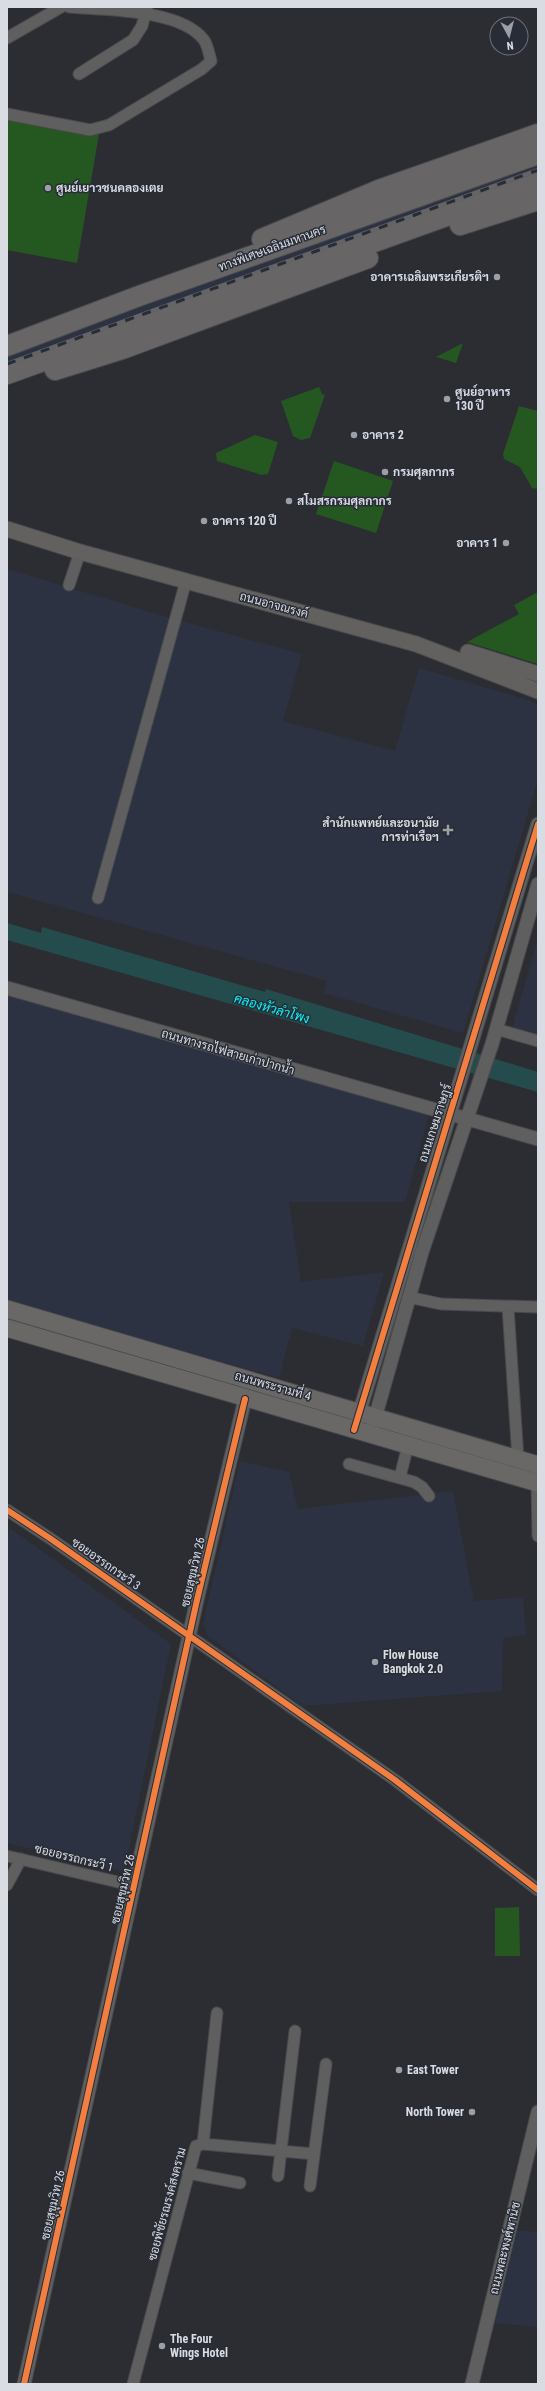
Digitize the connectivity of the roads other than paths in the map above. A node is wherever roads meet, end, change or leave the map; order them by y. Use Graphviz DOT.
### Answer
graph roads {
  1 [pos="69,7"];
  2 [pos="55,8"];
  3 [pos="146,11"];
  4 [pos="7,38"];
  5 [pos="79,74"];
  6 [pos="7,114"];
  7 [pos="538,134"];
  8 [pos="538,154"];
  9 [pos="538,183"];
  10 [pos="538,200"];
  11 [pos="139,296"];
  12 [pos="7,346"];
  13 [pos="7,374"];
  14 [pos="7,382"];
  15 [pos="7,522"];
  16 [pos="7,529"];
  17 [pos="80,552"];
  18 [pos="186,581"];
  19 [pos="69,585"];
  20 [pos="538,674"];
  21 [pos="535,691"];
  22 [pos="538,824"];
  23 [pos="538,884"];
  24 [pos="98,898"];
  25 [pos="511,916"];
  26 [pos="527,921"];
  27 [pos="7,988"];
  28 [pos="496,1029"];
  29 [pos="538,1041"];
  30 [pos="450,1114"];
  31 [pos="467,1118"];
  32 [pos="538,1139"];
  33 [pos="408,1248"];
  34 [pos="422,1252"];
  35 [pos="408,1297"];
  36 [pos="508,1307"];
  37 [pos="538,1307"];
  38 [pos="7,1309"];
  39 [pos="7,1328"];
  40 [pos="245,1398"];
  41 [pos="359,1411"];
  42 [pos="375,1416"];
  43 [pos="354,1430"];
  44 [pos="370,1434"];
  45 [pos="408,1445"];
  46 [pos="518,1459"];
  47 [pos="349,1464"];
  48 [pos="538,1465"];
  49 [pos="400,1477"];
  50 [pos="538,1483"];
  51 [pos="429,1496"];
  52 [pos="7,1510"];
  53 [pos="538,1536"];
  54 [pos="190,1637"];
  55 [pos="7,1856"];
  56 [pos="21,1859"];
  57 [pos="7,1885"];
  58 [pos="135,1886"];
  59 [pos="538,1890"];
  60 [pos="217,2013"];
  61 [pos="295,2030"];
  62 [pos="326,2064"];
  63 [pos="538,2112"];
  64 [pos="203,2144"];
  65 [pos="281,2151"];
  66 [pos="314,2154"];
  67 [pos="188,2172"];
  68 [pos="278,2176"];
  69 [pos="240,2183"];
  70 [pos="310,2186"];
  71 [pos="24,2384"];
  72 [pos="133,2384"];
  73 [pos="472,2384"];
  1 -- 3 [label="street"];
  2 -- 4 [label="street"];
  3 -- 5 [label="street"];
  3 -- 6 [label="street"];
  7 -- 11 [label="highway"];
  8 -- 11 [label="highway, ทางพิเศษเฉลิมมหานคร"];
  9 -- 13 [label="highway"];
  10 -- 14 [label="highway"];
  11 -- 12 [label="highway, ทางพิเศษเฉลิมมหานคร"];
  15 -- 20 [label="main road, ถนนอาจณรงค์"];
  16 -- 17 [label="main road, ถนนอาจณรงค์"];
  17 -- 18 [label="main road, ถนนอาจณรงค์"];
  17 -- 19 [label="street"];
  18 -- 21 [label="main road, ถนนอาจณรงค์"];
  18 -- 24 [label="street"];
  22 -- 25 [label="street, ถนนเกษมราษฎร์"];
  23 -- 26 [label="street"];
  25 -- 26 [label="street"];
  25 -- 30 [label="street, ถนนเกษมราษฎร์"];
  26 -- 28 [label="street"];
  27 -- 30 [label="street, ถนนทางรถไฟสายเก่าปากน้ำ"];
  28 -- 29 [label="street"];
  28 -- 31 [label="street"];
  30 -- 31 [label="street, ถนนทางรถไฟสายเก่าปากน้ำ"];
  30 -- 33 [label="street, ถนนเกษมราษฎร์"];
  31 -- 32 [label="street"];
  31 -- 34 [label="street"];
  33 -- 34 [label="street"];
  33 -- 41 [label="street, ถนนเกษมราษฎร์"];
  34 -- 35 [label="street"];
  35 -- 36 [label="street"];
  35 -- 42 [label="street"];
  36 -- 37 [label="street"];
  36 -- 46 [label="street"];
  38 -- 41 [label="main road, ถนนพระรามที่ 4"];
  39 -- 40 [label="main road, ถนนพระรามที่ 4"];
  40 -- 43 [label="main road, ถนนพระรามที่ 4"];
  40 -- 54 [label="street, ซอยสุขุมวิท 26"];
  41 -- 42 [label="main road, ถนนพระรามที่ 4"];
  41 -- 43 [label="street, ถนนเกษมราษฎร์"];
  42 -- 44 [label="street"];
  42 -- 46 [label="main road, ถนนพระรามที่ 4"];
  43 -- 44 [label="main road, ถนนพระรามที่ 4"];
  44 -- 45 [label="main road, ถนนพระรามที่ 4"];
  45 -- 49 [label="street"];
  45 -- 50 [label="main road, ถนนพระรามที่ 4"];
  46 -- 48 [label="main road, ถนนพระรามที่ 4"];
  47 -- 49 [label="street"];
  49 -- 51 [label="street"];
  50 -- 53 [label="street"];
  52 -- 54 [label="street, ซอยอรรถกระวี 3"];
  54 -- 58 [label="street, ซอยสุขุมวิท 26"];
  54 -- 59 [label="street, ซอยอรรถกระวี 3"];
  55 -- 56 [label="street, ซอยอรรถกระวี 1"];
  56 -- 57 [label="street"];
  56 -- 58 [label="street, ซอยอรรถกระวี 1"];
  58 -- 71 [label="street, ซอยสุขุมวิท 26"];
  60 -- 64 [label="street"];
  61 -- 65 [label="street"];
  62 -- 66 [label="street"];
  63 -- 73 [label="street, ถนนพละพงศ์พานิช"];
  64 -- 65 [label="street, ซอยพิชัยรณรงค์สงคราม"];
  64 -- 67 [label="street, ซอยพิชัยรณรงค์สงคราม"];
  65 -- 66 [label="street, ซอยพิชัยรณรงค์สงคราม"];
  65 -- 68 [label="street"];
  66 -- 70 [label="street"];
  67 -- 69 [label="street"];
  67 -- 72 [label="street, ซอยพิชัยรณรงค์สงคราม"];
}
